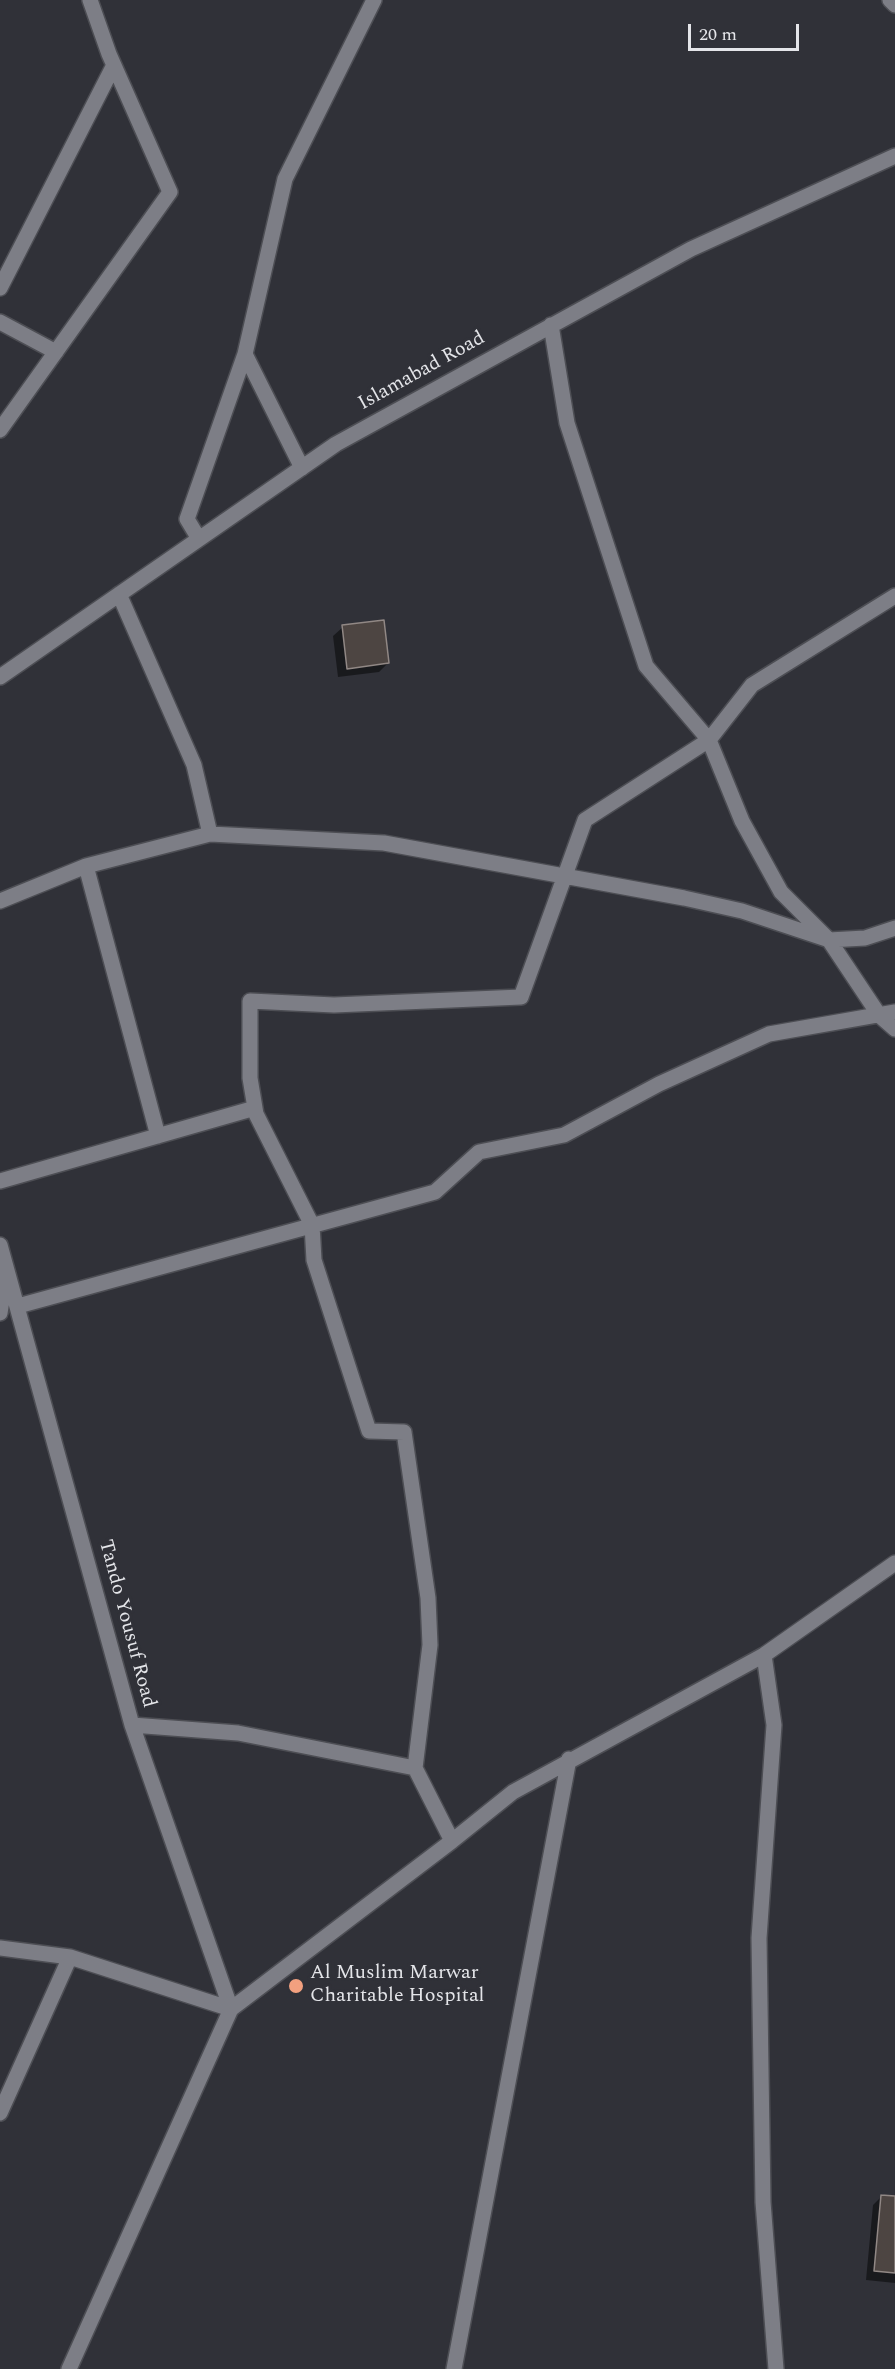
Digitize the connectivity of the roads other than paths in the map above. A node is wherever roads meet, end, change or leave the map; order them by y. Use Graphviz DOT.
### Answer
graph roads {
  1 [pos="90,0"];
  2 [pos="374,0"];
  3 [pos="890,0"];
  4 [pos="895,5"];
  5 [pos="114,65"];
  6 [pos="895,156"];
  7 [pos="0,288"];
  8 [pos="0,322"];
  9 [pos="551,325"];
  10 [pos="56,352"];
  11 [pos="245,354"];
  12 [pos="0,430"];
  13 [pos="302,468"];
  14 [pos="199,539"];
  15 [pos="119,594"];
  16 [pos="895,596"];
  17 [pos="3,671"];
  18 [pos="709,740"];
  19 [pos="210,834"];
  20 [pos="86,866"];
  21 [pos="565,876"];
  22 [pos="0,901"];
  23 [pos="895,928"];
  24 [pos="829,940"];
  25 [pos="895,1012"];
  26 [pos="879,1016"];
  27 [pos="895,1029"];
  28 [pos="255,1108"];
  29 [pos="158,1136"];
  30 [pos="0,1181"];
  31 [pos="312,1225"];
  32 [pos="0,1245"];
  33 [pos="7,1265"];
  34 [pos="18,1306"];
  35 [pos="0,1313"];
  36 [pos="895,1563"];
  37 [pos="764,1655"];
  38 [pos="132,1725"];
  39 [pos="569,1759"];
  40 [pos="415,1768"];
  41 [pos="452,1841"];
  42 [pos="0,1948"];
  43 [pos="70,1957"];
  44 [pos="231,2008"];
  45 [pos="1,2108"];
  46 [pos="69,2369"];
  47 [pos="454,2369"];
  48 [pos="776,2369"];
  1 -- 5 [label="street"];
  2 -- 11 [label="street"];
  3 -- 4 [label="street"];
  5 -- 7 [label="street"];
  5 -- 10 [label="street"];
  6 -- 9 [label="street, Islamabad Road"];
  8 -- 10 [label="street"];
  9 -- 13 [label="street, Islamabad Road"];
  9 -- 18 [label="street"];
  10 -- 12 [label="street"];
  11 -- 13 [label="street"];
  11 -- 14 [label="street"];
  13 -- 14 [label="street, Islamabad Road"];
  14 -- 15 [label="street, Islamabad Road"];
  15 -- 17 [label="street, Islamabad Road"];
  15 -- 19 [label="street"];
  16 -- 18 [label="street"];
  18 -- 21 [label="street"];
  18 -- 24 [label="street"];
  19 -- 20 [label="street"];
  19 -- 21 [label="street"];
  20 -- 22 [label="street"];
  20 -- 29 [label="street"];
  21 -- 24 [label="street"];
  21 -- 28 [label="street"];
  23 -- 24 [label="street"];
  24 -- 26 [label="street"];
  25 -- 26 [label="street"];
  26 -- 27 [label="street"];
  26 -- 31 [label="street"];
  28 -- 29 [label="street"];
  28 -- 31 [label="street"];
  29 -- 30 [label="street"];
  31 -- 34 [label="street"];
  31 -- 40 [label="street"];
  32 -- 33 [label="street, Tando Yousuf Road"];
  33 -- 34 [label="street, Tando Yousuf Road"];
  33 -- 35 [label="street"];
  34 -- 38 [label="street, Tando Yousuf Road"];
  36 -- 37 [label="street"];
  37 -- 39 [label="street"];
  37 -- 48 [label="street"];
  38 -- 40 [label="street"];
  38 -- 44 [label="street, Tando Yousuf Road"];
  39 -- 41 [label="street"];
  39 -- 47 [label="street"];
  40 -- 41 [label="street"];
  41 -- 44 [label="street"];
  42 -- 43 [label="street"];
  43 -- 44 [label="street"];
  43 -- 45 [label="street"];
  44 -- 46 [label="street"];
}
